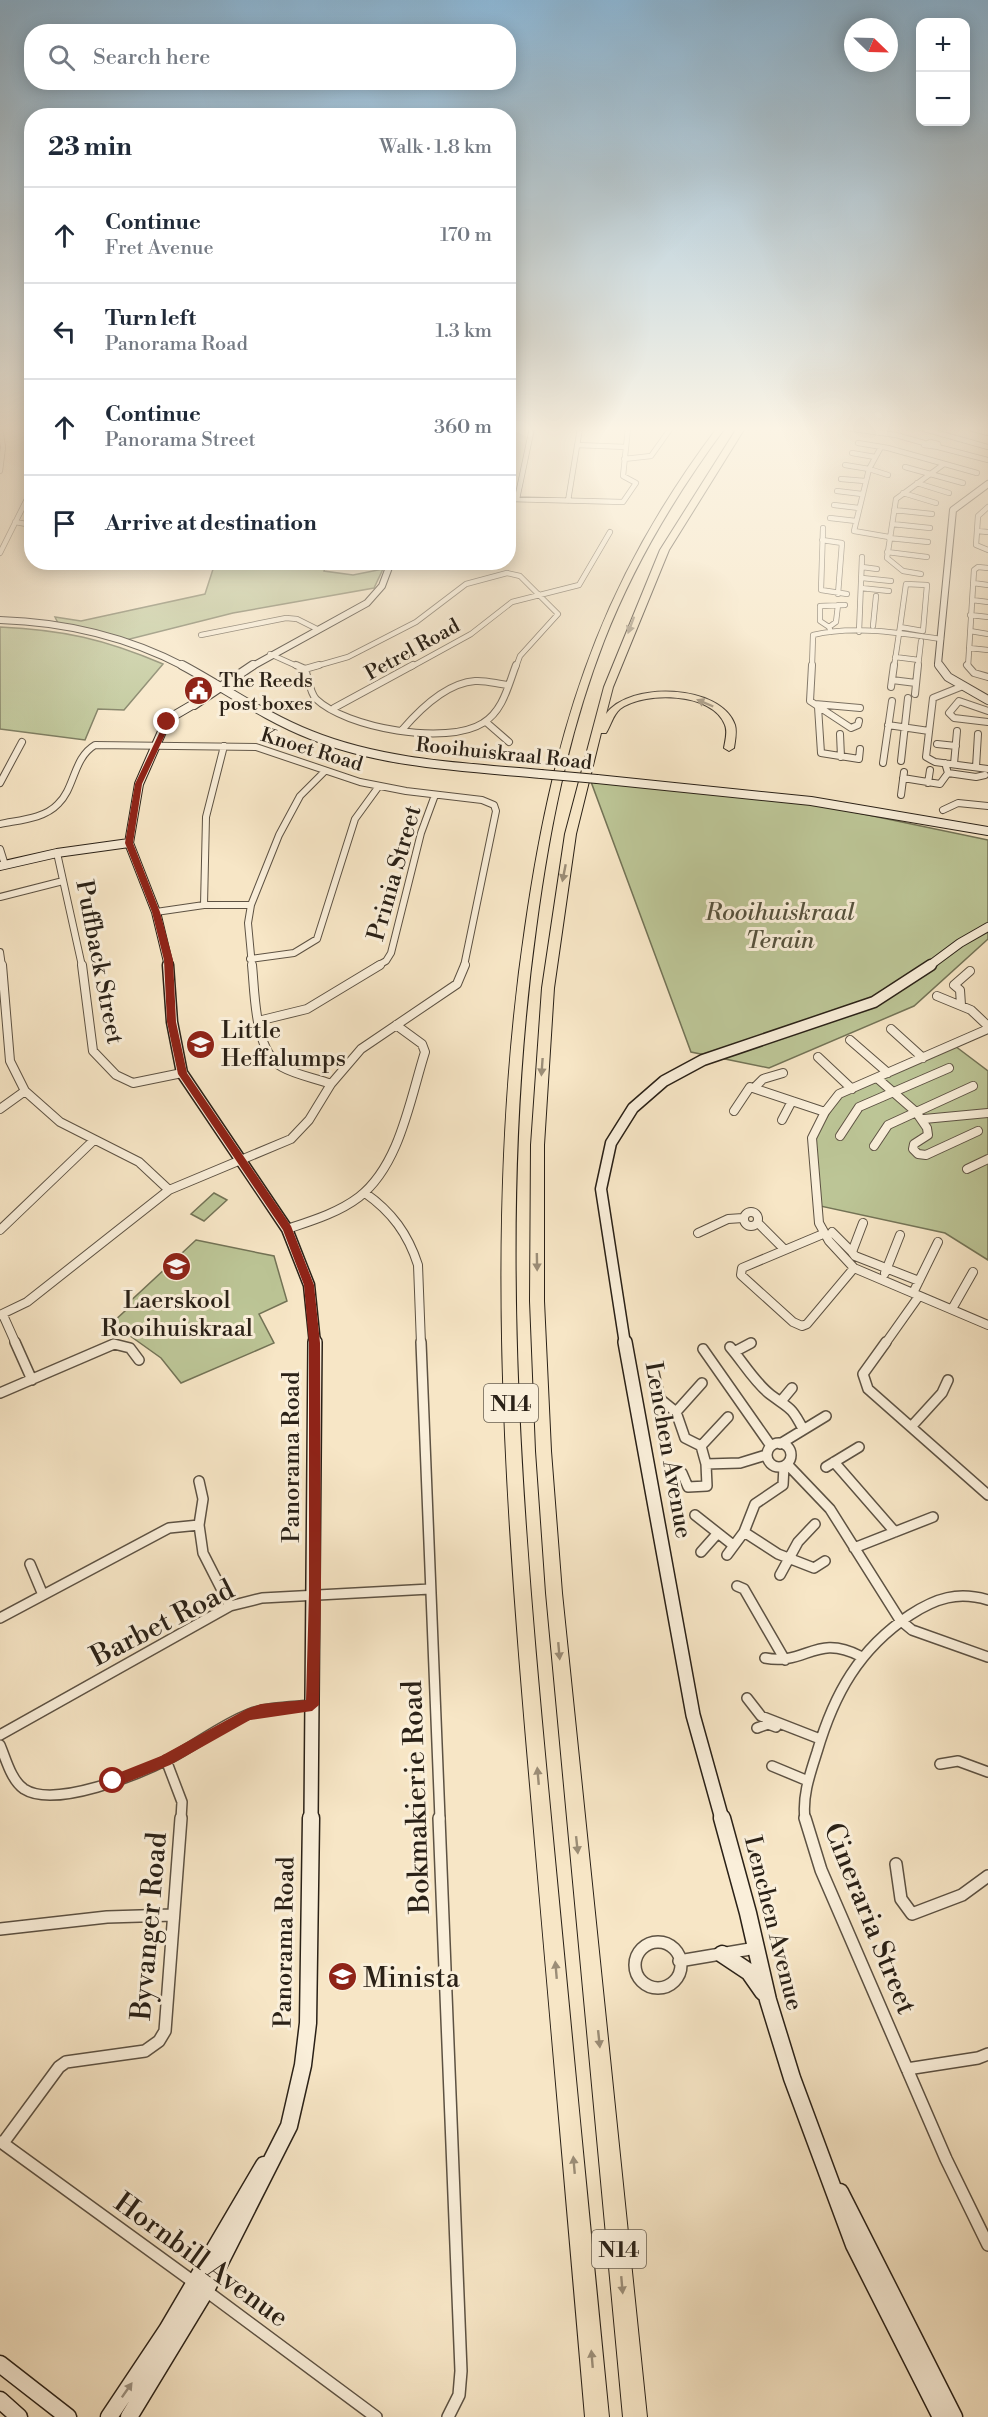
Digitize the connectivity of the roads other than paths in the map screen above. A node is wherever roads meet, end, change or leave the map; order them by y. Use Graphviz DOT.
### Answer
graph roads {
  1 [pos="822,540"];
  2 [pos="605,541"];
  3 [pos="649,541"];
  4 [pos="670,541"];
  5 [pos="827,541"];
  6 [pos="889,541"];
  7 [pos="916,541"];
  8 [pos="950,541"];
  9 [pos="976,541"];
  10 [pos="928,542"];
  11 [pos="988,550"];
  12 [pos="887,552"];
  13 [pos="927,556"];
  14 [pos="862,557"];
  15 [pos="862,567"];
  16 [pos="988,568"];
  17 [pos="877,569"];
  18 [pos="388,570"];
  19 [pos="921,574"];
  20 [pos="862,578"];
  21 [pos="891,581"];
  22 [pos="973,584"];
  23 [pos="988,585"];
  24 [pos="861,588"];
  25 [pos="889,591"];
  26 [pos="830,593"];
  27 [pos="540,594"];
  28 [pos="838,594"];
  29 [pos="847,594"];
  30 [pos="876,596"];
  31 [pos="972,600"];
  32 [pos="988,602"];
  33 [pos="830,604"];
  34 [pos="838,604"];
  35 [pos="845,605"];
  36 [pos="860,606"];
  37 [pos="875,607"];
  38 [pos="970,615"];
  39 [pos="988,617"];
  40 [pos="0,621"];
  41 [pos="873,626"];
  42 [pos="317,629"];
  43 [pos="830,630"];
  44 [pos="899,630"];
  45 [pos="859,632"];
  46 [pos="969,632"];
  47 [pos="988,634"];
  48 [pos="201,635"];
  49 [pos="941,639"];
  50 [pos="921,640"];
  51 [pos="969,648"];
  52 [pos="988,650"];
  53 [pos="270,654"];
  54 [pos="895,657"];
  55 [pos="919,660"];
  56 [pos="305,669"];
  57 [pos="240,673"];
  58 [pos="988,677"];
  59 [pos="916,683"];
  60 [pos="508,685"];
  61 [pos="963,686"];
  62 [pos="219,687"];
  63 [pos="239,697"];
  64 [pos="988,700"];
  65 [pos="892,701"];
  66 [pos="814,704"];
  67 [pos="333,708"];
  68 [pos="860,708"];
  69 [pos="988,711"];
  70 [pos="859,721"];
  71 [pos="486,722"];
  72 [pos="988,722"];
  73 [pos="888,725"];
  74 [pos="905,728"];
  75 [pos="402,730"];
  76 [pos="929,731"];
  77 [pos="957,732"];
  78 [pos="840,734"];
  79 [pos="978,734"];
  80 [pos="22,742"];
  81 [pos="509,742"];
  82 [pos="937,744"];
  83 [pos="157,746"];
  84 [pos="224,746"];
  85 [pos="956,746"];
  86 [pos="729,748"];
  87 [pos="860,749"];
  88 [pos="841,757"];
  89 [pos="901,761"];
  90 [pos="883,762"];
  91 [pos="945,763"];
  92 [pos="954,764"];
  93 [pos="976,767"];
  94 [pos="930,770"];
  95 [pos="325,771"];
  96 [pos="986,772"];
  97 [pos="948,773"];
  98 [pos="0,783"];
  99 [pos="928,783"];
  100 [pos="379,786"];
  101 [pos="435,795"];
  102 [pos="901,795"];
  103 [pos="776,797"];
  104 [pos="988,806"];
  105 [pos="943,810"];
  106 [pos="0,824"];
  107 [pos="988,831"];
  108 [pos="988,837"];
  109 [pos="129,843"];
  110 [pos="0,849"];
  111 [pos="568,850"];
  112 [pos="57,853"];
  113 [pos="3,865"];
  114 [pos="63,881"];
  115 [pos="0,897"];
  116 [pos="204,905"];
  117 [pos="251,905"];
  118 [pos="156,912"];
  119 [pos="988,918"];
  120 [pos="988,927"];
  121 [pos="963,941"];
  122 [pos="0,952"];
  123 [pos="250,959"];
  124 [pos="970,971"];
  125 [pos="937,996"];
  126 [pos="961,1005"];
  127 [pos="258,1021"];
  128 [pos="396,1025"];
  129 [pos="988,1028"];
  130 [pos="891,1029"];
  131 [pos="850,1040"];
  132 [pos="818,1057"];
  133 [pos="923,1058"];
  134 [pos="949,1068"];
  135 [pos="783,1072"];
  136 [pos="888,1073"];
  137 [pos="182,1074"];
  138 [pos="877,1078"];
  139 [pos="332,1084"];
  140 [pos="973,1086"];
  141 [pos="754,1088"];
  142 [pos="852,1089"];
  143 [pos="25,1091"];
  144 [pos="893,1092"];
  145 [pos="792,1101"];
  146 [pos="0,1109"];
  147 [pos="734,1111"];
  148 [pos="915,1111"];
  149 [pos="825,1112"];
  150 [pos="988,1113"];
  151 [pos="924,1119"];
  152 [pos="782,1120"];
  153 [pos="978,1131"];
  154 [pos="840,1136"];
  155 [pos="94,1140"];
  156 [pos="874,1146"];
  157 [pos="988,1160"];
  158 [pos="243,1161"];
  159 [pos="967,1168"];
  160 [pos="169,1190"];
  161 [pos="365,1193"];
  162 [pos="863,1223"];
  163 [pos="287,1229"];
  164 [pos="0,1230"];
  165 [pos="832,1232"];
  166 [pos="698,1233"];
  167 [pos="823,1234"];
  168 [pos="900,1235"];
  169 [pos="939,1242"];
  170 [pos="784,1249"];
  171 [pos="852,1252"];
  172 [pos="854,1268"];
  173 [pos="886,1270"];
  174 [pos="973,1272"];
  175 [pos="882,1280"];
  176 [pos="919,1281"];
  177 [pos="916,1294"];
  178 [pos="952,1309"];
  179 [pos="2,1315"];
  180 [pos="988,1325"];
  181 [pos="751,1343"];
  182 [pos="703,1349"];
  183 [pos="139,1360"];
  184 [pos="654,1373"];
  185 [pos="32,1380"];
  186 [pos="948,1380"];
  187 [pos="702,1383"];
  188 [pos="792,1388"];
  189 [pos="0,1393"];
  190 [pos="782,1400"];
  191 [pos="676,1412"];
  192 [pos="728,1416"];
  193 [pos="826,1416"];
  194 [pos="911,1427"];
  195 [pos="803,1430"];
  196 [pos="775,1445"];
  197 [pos="701,1446"];
  198 [pos="859,1447"];
  199 [pos="766,1455"];
  200 [pos="706,1464"];
  201 [pos="786,1465"];
  202 [pos="682,1473"];
  203 [pos="199,1481"];
  204 [pos="988,1496"];
  205 [pos="695,1515"];
  206 [pos="933,1517"];
  207 [pos="815,1524"];
  208 [pos="199,1525"];
  209 [pos="744,1532"];
  210 [pos="895,1532"];
  211 [pos="717,1534"];
  212 [pos="733,1545"];
  213 [pos="854,1548"];
  214 [pos="701,1552"];
  215 [pos="727,1555"];
  216 [pos="790,1557"];
  217 [pos="825,1562"];
  218 [pos="30,1564"];
  219 [pos="780,1575"];
  220 [pos="737,1586"];
  221 [pos="430,1589"];
  222 [pos="315,1594"];
  223 [pos="43,1595"];
  224 [pos="988,1600"];
  225 [pos="230,1606"];
  226 [pos="912,1614"];
  227 [pos="0,1618"];
  228 [pos="900,1620"];
  229 [pos="912,1630"];
  230 [pos="860,1656"];
  231 [pos="765,1658"];
  232 [pos="988,1658"];
  233 [pos="785,1660"];
  234 [pos="747,1698"];
  235 [pos="312,1705"];
  236 [pos="757,1728"];
  237 [pos="0,1735"];
  238 [pos="820,1741"];
  239 [pos="0,1745"];
  240 [pos="166,1760"];
  241 [pos="940,1764"];
  242 [pos="772,1766"];
  243 [pos="988,1773"];
  244 [pos="808,1781"];
  245 [pos="896,1864"];
  246 [pos="988,1876"];
  247 [pos="173,1915"];
  248 [pos="0,1929"];
  249 [pos="756,1948"];
  250 [pos="723,1954"];
  251 [pos="679,1961"];
  252 [pos="768,2000"];
  253 [pos="988,2054"];
  254 [pos="907,2069"];
  255 [pos="2,2142"];
  256 [pos="826,2165"];
  257 [pos="988,2245"];
  258 [pos="200,2287"];
  259 [pos="0,2364"];
  260 [pos="142,2396"];
  261 [pos="0,2400"];
  262 [pos="19,2417"];
  263 [pos="68,2417"];
  264 [pos="109,2417"];
  265 [pos="129,2417"];
  266 [pos="134,2417"];
  267 [pos="376,2417"];
  268 [pos="448,2417"];
  269 [pos="597,2417"];
  270 [pos="635,2417"];
  271 [pos="941,2417"];
  272 [pos="954,2417"];
  1 -- 26 [label="street"];
  2 -- 27 [label="street, Petrel Road"];
  269 -- 3 [label="highway, N14, one-way"];
  4 -- 111 [label="highway, N14, one-way"];
  5 -- 28 [label="street"];
  6 -- 12 [label="street"];
  7 -- 10 [label="street"];
  8 -- 49 [label="main road"];
  9 -- 11 [label="street"];
  12 -- 13 [label="street"];
  12 -- 19 [label="street"];
  14 -- 15 [label="street"];
  15 -- 17 [label="street"];
  15 -- 20 [label="street"];
  16 -- 22 [label="street"];
  18 -- 42 [label="main road"];
  20 -- 21 [label="street"];
  20 -- 24 [label="street"];
  22 -- 23 [label="street"];
  22 -- 31 [label="street"];
  24 -- 25 [label="street"];
  24 -- 36 [label="street"];
  26 -- 28 [label="street"];
  26 -- 33 [label="street"];
  27 -- 56 [label="street"];
  27 -- 60 [label="street"];
  27 -- 67 [label="street, Petrel Road"];
  28 -- 29 [label="street"];
  30 -- 37 [label="street"];
  31 -- 32 [label="street"];
  31 -- 38 [label="street"];
  33 -- 34 [label="street"];
  33 -- 43 [label="street"];
  34 -- 35 [label="street"];
  34 -- 43 [label="street"];
  36 -- 37 [label="street"];
  36 -- 45 [label="street"];
  37 -- 41 [label="street"];
  38 -- 39 [label="street"];
  38 -- 46 [label="street"];
  40 -- 62 [label="main road, Rooihuiskraal Road"];
  42 -- 48 [label="street"];
  42 -- 53 [label="main road"];
  43 -- 45 [label="street"];
  43 -- 66 [label="street"];
  44 -- 44 [label="street"];
  44 -- 45 [label="street"];
  44 -- 49 [label="street"];
  44 -- 54 [label="street"];
  46 -- 47 [label="street"];
  46 -- 51 [label="street"];
  49 -- 61 [label="main road"];
  50 -- 55 [label="street"];
  51 -- 52 [label="street"];
  51 -- 58 [label="street"];
  53 -- 56 [label="street"];
  53 -- 57 [label="main road"];
  54 -- 55 [label="street"];
  54 -- 59 [label="street"];
  55 -- 59 [label="street"];
  56 -- 67 [label="street"];
  57 -- 62 [label="main road"];
  57 -- 63 [label="main road"];
  59 -- 74 [label="street"];
  60 -- 71 [label="street"];
  60 -- 75 [label="street"];
  61 -- 64 [label="main road"];
  61 -- 76 [label="street"];
  62 -- 63 [label="main road, Rooihuiskraal Road"];
  62 -- 83 [label="main road"];
  63 -- 103 [label="main road, Rooihuiskraal Road, bridge"];
  65 -- 73 [label="street"];
  66 -- 68 [label="street"];
  66 -- 70 [label="street"];
  66 -- 88 [label="street"];
  67 -- 75 [label="street"];
  69 -- 72 [label="street"];
  71 -- 75 [label="street"];
  71 -- 81 [label="street"];
  73 -- 74 [label="street"];
  73 -- 90 [label="street"];
  74 -- 76 [label="street"];
  74 -- 89 [label="street"];
  76 -- 91 [label="street"];
  77 -- 85 [label="street"];
  78 -- 88 [label="street"];
  79 -- 93 [label="street"];
  80 -- 98 [label="street"];
  82 -- 85 [label="street"];
  83 -- 84 [label="street, Knoet Road"];
  83 -- 106 [label="street, Knoet Road"];
  83 -- 109 [label="main road"];
  84 -- 95 [label="street, Knoet Road"];
  84 -- 116 [label="street"];
  85 -- 92 [label="street"];
  86 -- 111 [label="highway, one-way"];
  87 -- 88 [label="street"];
  91 -- 92 [label="street"];
  91 -- 97 [label="street"];
  92 -- 93 [label="street"];
  93 -- 96 [label="street"];
  94 -- 99 [label="street"];
  95 -- 100 [label="street, Knoet Road"];
  95 -- 117 [label="street"];
  96 -- 97 [label="street"];
  97 -- 99 [label="street"];
  99 -- 102 [label="street"];
  100 -- 101 [label="street, Knoet Road"];
  100 -- 123 [label="street"];
  101 -- 127 [label="street, Prinia Street"];
  101 -- 128 [label="street, Knoet Road"];
  103 -- 107 [label="main road, Rooihuiskraal Road"];
  103 -- 108 [label="main road, Rooihuiskraal Road"];
  104 -- 105 [label="street"];
  109 -- 112 [label="main road"];
  109 -- 118 [label="main road, Panorama Road"];
  110 -- 113 [label="street"];
  111 -- 270 [label="highway, N14, one-way"];
  112 -- 113 [label="main road"];
  112 -- 114 [label="street, Puffback Street"];
  114 -- 115 [label="street"];
  114 -- 137 [label="street, Puffback Street"];
  116 -- 117 [label="street"];
  116 -- 118 [label="street"];
  117 -- 123 [label="street"];
  118 -- 137 [label="main road, Panorama Road"];
  119 -- 121 [label="main road, Lenchen Avenue"];
  120 -- 121 [label="main road, Lenchen Avenue"];
  121 -- 249 [label="main road, Lenchen Avenue"];
  122 -- 143 [label="street"];
  123 -- 127 [label="street"];
  124 -- 126 [label="street"];
  125 -- 126 [label="street"];
  126 -- 129 [label="street"];
  127 -- 139 [label="street"];
  128 -- 139 [label="street"];
  128 -- 161 [label="street"];
  129 -- 133 [label="street"];
  130 -- 133 [label="street"];
  131 -- 136 [label="street"];
  132 -- 142 [label="street"];
  133 -- 136 [label="street"];
  134 -- 144 [label="street"];
  135 -- 141 [label="street"];
  136 -- 138 [label="street"];
  137 -- 158 [label="main road, Panorama Road"];
  138 -- 142 [label="street"];
  138 -- 144 [label="street"];
  139 -- 158 [label="street"];
  140 -- 148 [label="street"];
  141 -- 145 [label="street"];
  141 -- 147 [label="street"];
  142 -- 149 [label="street"];
  143 -- 146 [label="street"];
  143 -- 155 [label="street"];
  144 -- 148 [label="street"];
  144 -- 154 [label="street"];
  145 -- 149 [label="street"];
  145 -- 152 [label="street"];
  148 -- 151 [label="street"];
  148 -- 156 [label="street"];
  149 -- 167 [label="street"];
  150 -- 151 [label="street"];
  151 -- 153 [label="street"];
  155 -- 160 [label="street"];
  155 -- 164 [label="street"];
  157 -- 159 [label="street"];
  158 -- 160 [label="street"];
  158 -- 163 [label="main road, Panorama Road"];
  160 -- 179 [label="street"];
  161 -- 163 [label="street"];
  161 -- 221 [label="street, Bokmakierie Road"];
  162 -- 171 [label="street"];
  163 -- 222 [label="main road, Panorama Road"];
  165 -- 171 [label="street"];
  166 -- 170 [label="street"];
  167 -- 170 [label="street"];
  167 -- 172 [label="street"];
  168 -- 173 [label="street"];
  169 -- 176 [label="street"];
  170 -- 172 [label="street"];
  171 -- 173 [label="street"];
  172 -- 175 [label="street"];
  173 -- 175 [label="street"];
  173 -- 176 [label="street"];
  174 -- 178 [label="street"];
  175 -- 177 [label="street"];
  176 -- 177 [label="street"];
  177 -- 178 [label="street"];
  177 -- 194 [label="street"];
  178 -- 180 [label="street"];
  179 -- 185 [label="street"];
  181 -- 190 [label="street"];
  182 -- 196 [label="street"];
  183 -- 185 [label="street"];
  184 -- 191 [label="street"];
  185 -- 189 [label="street"];
  186 -- 194 [label="street"];
  187 -- 191 [label="street"];
  188 -- 190 [label="street"];
  190 -- 195 [label="street"];
  191 -- 197 [label="street"];
  192 -- 197 [label="street"];
  193 -- 195 [label="street"];
  194 -- 204 [label="street"];
  195 -- 196 [label="street"];
  196 -- 199 [label="street"];
  196 -- 201 [label="street"];
  197 -- 200 [label="street"];
  198 -- 210 [label="street"];
  199 -- 200 [label="street"];
  199 -- 201 [label="street"];
  200 -- 202 [label="street"];
  201 -- 209 [label="street"];
  201 -- 213 [label="street"];
  203 -- 208 [label="street"];
  205 -- 211 [label="street"];
  206 -- 210 [label="street"];
  207 -- 216 [label="street"];
  208 -- 223 [label="street"];
  208 -- 225 [label="street"];
  209 -- 212 [label="street"];
  209 -- 216 [label="street"];
  210 -- 213 [label="street"];
  211 -- 212 [label="street"];
  211 -- 214 [label="street"];
  212 -- 215 [label="street"];
  213 -- 228 [label="street"];
  216 -- 217 [label="street"];
  216 -- 219 [label="street"];
  218 -- 223 [label="street"];
  220 -- 233 [label="street"];
  221 -- 222 [label="street, Barbet Road"];
  221 -- 268 [label="street, Bokmakierie Road"];
  222 -- 225 [label="street, Barbet Road"];
  222 -- 235 [label="main road, Panorama Road"];
  223 -- 227 [label="street"];
  224 -- 226 [label="street, Cineraria Street"];
  225 -- 237 [label="street, Barbet Road"];
  226 -- 228 [label="street, Cineraria Street"];
  226 -- 229 [label="street"];
  228 -- 229 [label="street"];
  228 -- 230 [label="street, Cineraria Street"];
  229 -- 232 [label="street"];
  230 -- 233 [label="street"];
  230 -- 238 [label="street, Cineraria Street"];
  231 -- 233 [label="street"];
  234 -- 238 [label="street"];
  235 -- 240 [label="street"];
  235 -- 258 [label="main road, Panorama Road"];
  236 -- 238 [label="street"];
  238 -- 244 [label="street, Cineraria Street"];
  239 -- 240 [label="street"];
  240 -- 247 [label="street, Byvanger Road"];
  241 -- 243 [label="street"];
  242 -- 244 [label="street"];
  244 -- 254 [label="street, Cineraria Street"];
  245 -- 246 [label="street, Cineraria Street"];
  247 -- 248 [label="street"];
  247 -- 255 [label="street, Byvanger Road"];
  249 -- 250 [label="street"];
  249 -- 252 [label="main road, Lenchen Avenue"];
  250 -- 251 [label="street"];
  250 -- 252 [label="main road"];
  251 -- 251 [label="street"];
  252 -- 256 [label="main road, Lenchen Avenue"];
  253 -- 254 [label="street"];
  254 -- 257 [label="street, Cineraria Street"];
  255 -- 258 [label="street, Hornbill Avenue"];
  256 -- 271 [label="main road, Lenchen Avenue"];
  256 -- 272 [label="main road, Lenchen Avenue"];
  258 -- 260 [label="main road, Panorama Road"];
  264 -- 258 [label="main road, Panorama Road, one-way"];
  258 -- 267 [label="street, Hornbill Avenue"];
  259 -- 263 [label="main road"];
  260 -- 265 [label="main road, Panorama Road"];
  260 -- 266 [label="main road"];
  261 -- 262 [label="main road"];
}
